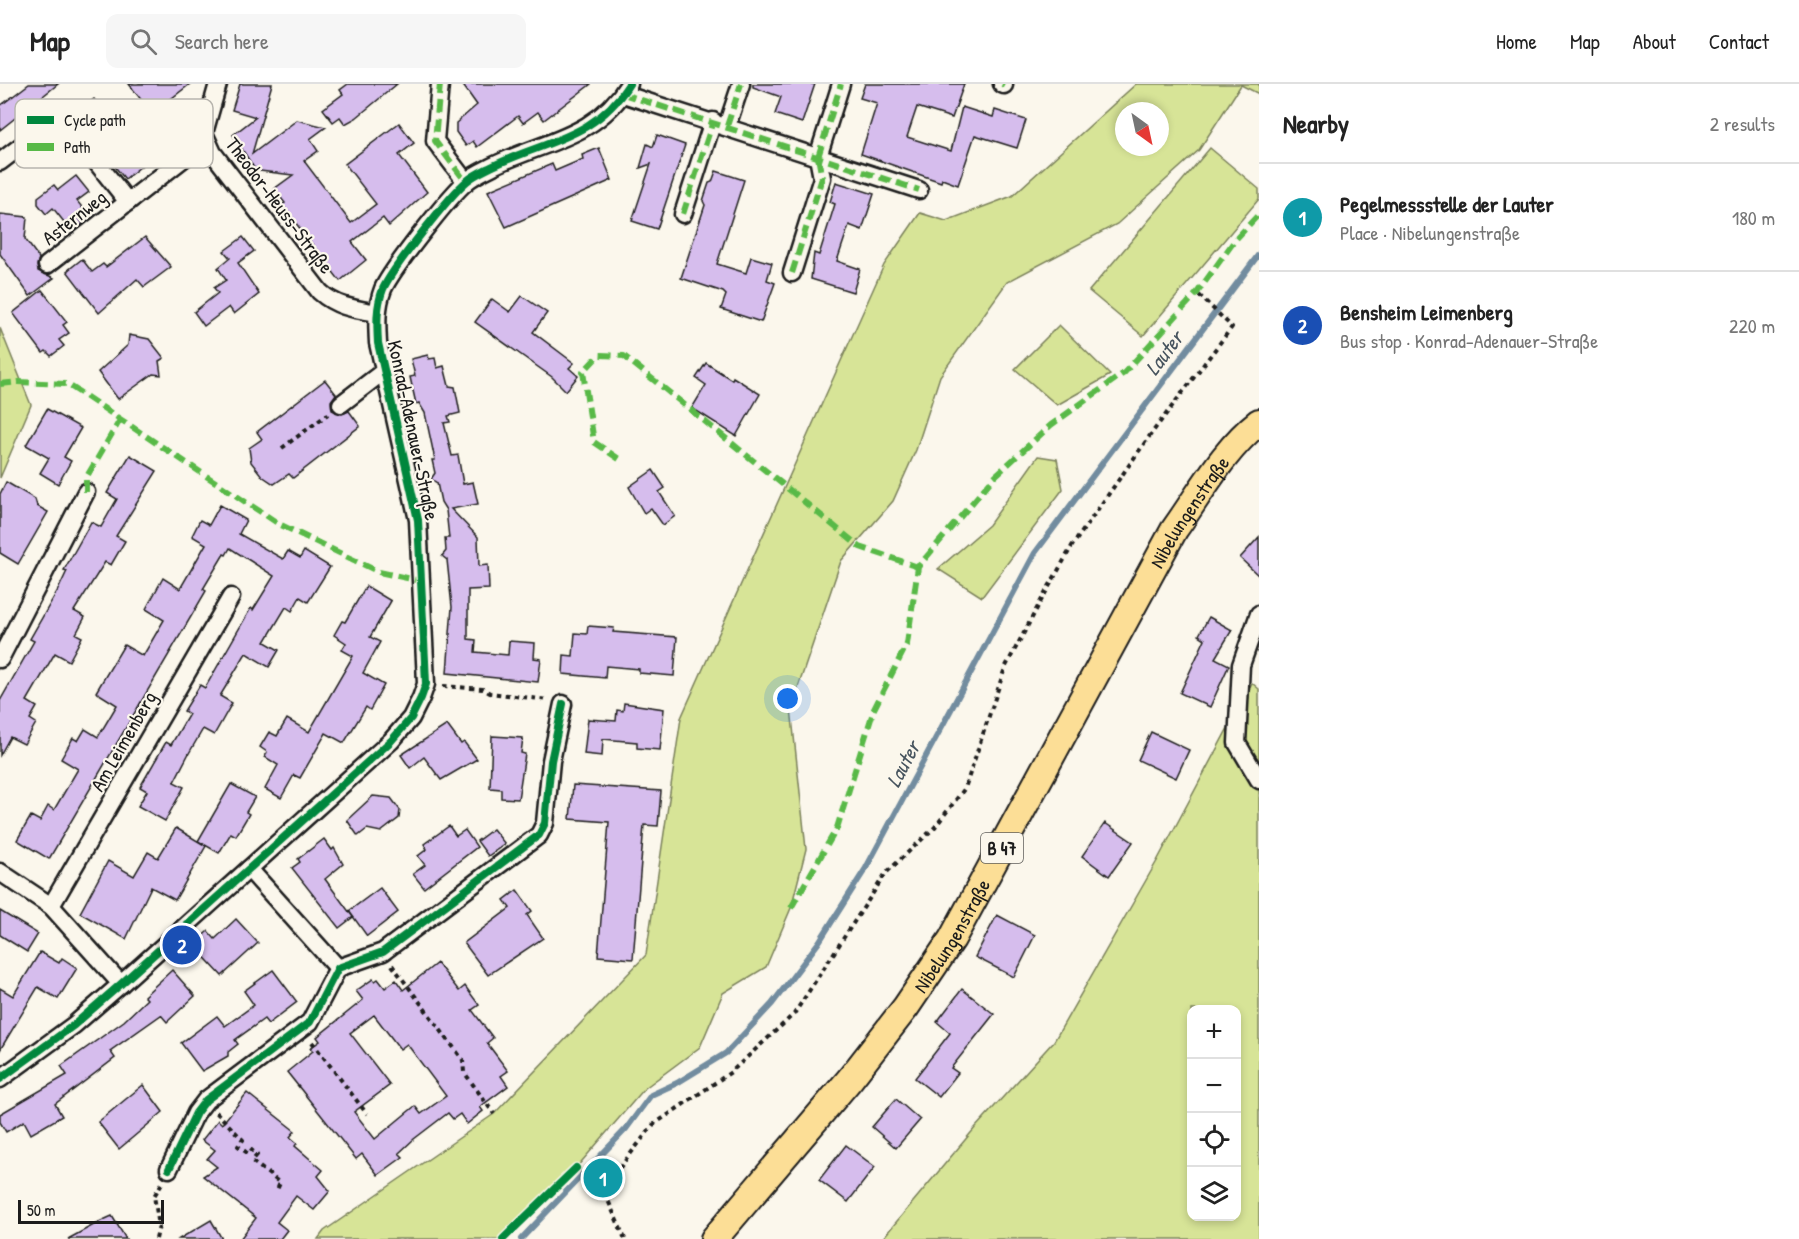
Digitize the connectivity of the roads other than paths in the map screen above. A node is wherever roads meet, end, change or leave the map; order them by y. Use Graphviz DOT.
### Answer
graph roads {
  1 [pos="218,84"];
  2 [pos="440,84"];
  3 [pos="741,84"];
  4 [pos="842,84"];
  5 [pos="626,89"];
  6 [pos="213,102"];
  7 [pos="720,124"];
  8 [pos="15,150"];
  9 [pos="213,150"];
  10 [pos="818,157"];
  11 [pos="0,162"];
  12 [pos="101,168"];
  13 [pos="171,168"];
  14 [pos="466,182"];
  15 [pos="919,190"];
  16 [pos="128,202"];
  17 [pos="682,214"];
  18 [pos="47,265"];
  19 [pos="792,273"];
  20 [pos="377,313"];
  21 [pos="384,370"];
  22 [pos="341,404"];
  23 [pos="1259,422"];
  24 [pos="86,492"];
  25 [pos="231,597"];
  26 [pos="1259,614"];
  27 [pos="0,659"];
  28 [pos="563,704"];
  29 [pos="1259,780"];
  30 [pos="249,869"];
  31 [pos="0,872"];
  32 [pos="51,906"];
  33 [pos="338,968"];
  34 [pos="121,984"];
  35 [pos="0,1079"];
  36 [pos="169,1169"];
  37 [pos="714,1239"];
  1 -- 6 [label="street, Theodor-Heuss-Straße"];
  2 -- 14 [label="street"];
  3 -- 7 [label="street"];
  4 -- 10 [label="street"];
  5 -- 7 [label="street"];
  5 -- 14 [label="street, Konrad-Adenauer-Straße"];
  7 -- 10 [label="street"];
  7 -- 17 [label="street"];
  8 -- 11 [label="street, Asternweg"];
  9 -- 20 [label="street, Theodor-Heuss-Straße"];
  10 -- 15 [label="street"];
  10 -- 19 [label="street"];
  12 -- 16 [label="street, Asternweg"];
  13 -- 16 [label="street, Asternweg"];
  14 -- 20 [label="street, Konrad-Adenauer-Straße"];
  16 -- 18 [label="street, Asternweg"];
  20 -- 21 [label="street, Konrad-Adenauer-Straße"];
  21 -- 22 [label="street"];
  21 -- 30 [label="street, Konrad-Adenauer-Straße"];
  23 -- 37 [label="main road, Nibelungenstraße / B 47"];
  24 -- 27 [label="street"];
  25 -- 32 [label="street, Am Leimenberg"];
  26 -- 29 [label="street"];
  28 -- 33 [label="street"];
  30 -- 33 [label="street"];
  30 -- 34 [label="street, Konrad-Adenauer-Straße"];
  31 -- 32 [label="street"];
  32 -- 34 [label="street"];
  33 -- 36 [label="street"];
  34 -- 35 [label="street, Konrad-Adenauer-Straße"];
}
